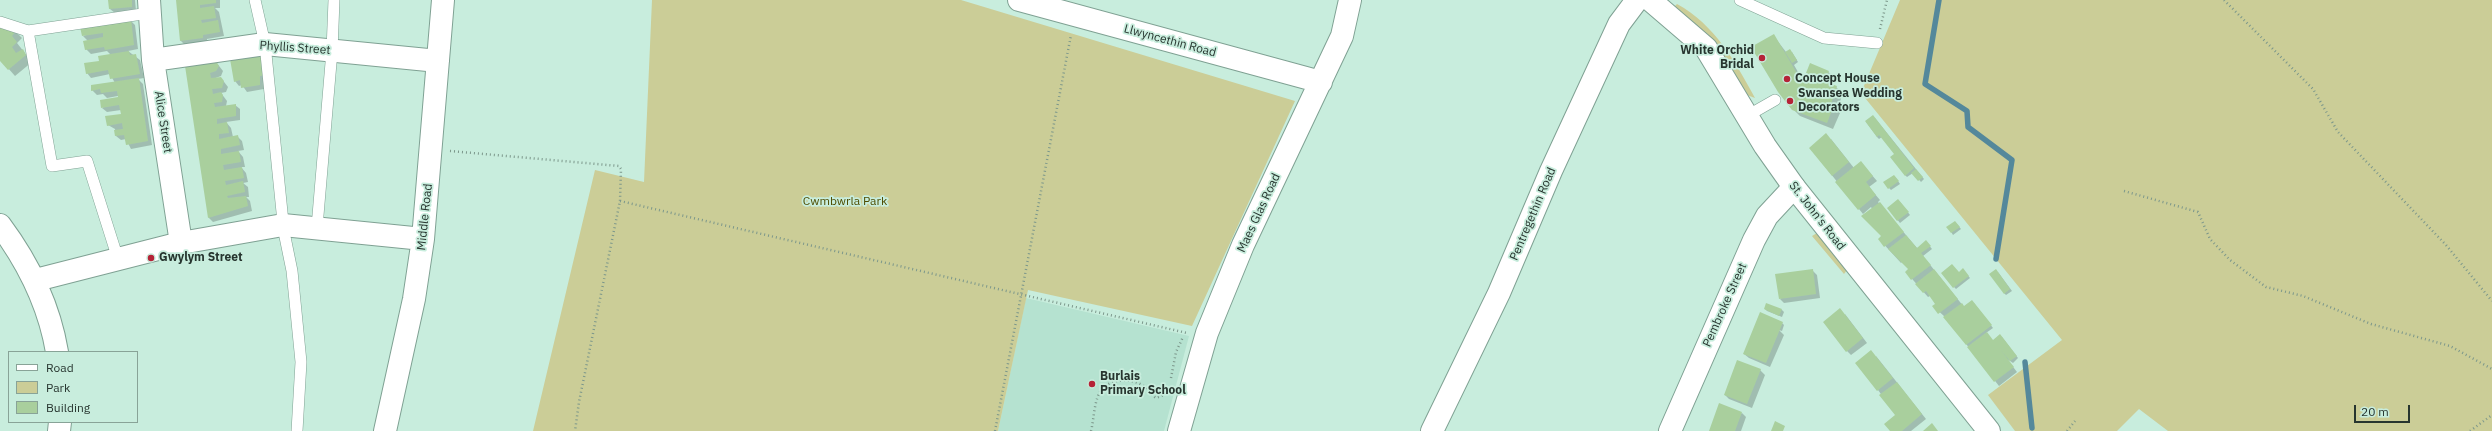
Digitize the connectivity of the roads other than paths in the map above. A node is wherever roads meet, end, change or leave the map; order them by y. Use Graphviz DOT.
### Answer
graph roads {
  1 [pos="255,0"];
  2 [pos="334,0"];
  3 [pos="443,0"];
  4 [pos="1019,0"];
  5 [pos="1350,0"];
  6 [pos="1637,0"];
  7 [pos="1650,0"];
  8 [pos="1740,0"];
  9 [pos="149,7"];
  10 [pos="0,22"];
  11 [pos="28,31"];
  12 [pos="1877,43"];
  13 [pos="265,44"];
  14 [pos="332,51"];
  15 [pos="154,60"];
  16 [pos="438,61"];
  17 [pos="1321,82"];
  18 [pos="1775,100"];
  19 [pos="1747,116"];
  20 [pos="1794,187"];
  21 [pos="0,225"];
  22 [pos="283,225"];
  23 [pos="317,227"];
  24 [pos="423,239"];
  25 [pos="181,243"];
  26 [pos="118,259"];
  27 [pos="36,280"];
  28 [pos="57,351"];
  29 [pos="297,431"];
  30 [pos="385,431"];
  31 [pos="1179,431"];
  32 [pos="1432,431"];
  33 [pos="1670,431"];
  34 [pos="1989,431"];
  1 -- 13 [label="lane"];
  2 -- 14 [label="lane"];
  3 -- 16 [label="street, Middle Road"];
  4 -- 17 [label="street, Llwyncethin Road"];
  5 -- 17 [label="street, Maes Glas Road"];
  6 -- 32 [label="street, Pentregethin Road"];
  7 -- 19 [label="street, St. John's Road"];
  8 -- 12 [label="lane"];
  9 -- 11 [label="lane"];
  9 -- 15 [label="street, Alice Street"];
  10 -- 11 [label="lane"];
  11 -- 26 [label="lane"];
  13 -- 14 [label="street, Phyllis Street"];
  13 -- 15 [label="street, Phyllis Street"];
  13 -- 22 [label="lane"];
  14 -- 16 [label="street, Phyllis Street"];
  14 -- 23 [label="lane"];
  15 -- 25 [label="street, Alice Street"];
  16 -- 24 [label="street, Middle Road"];
  17 -- 31 [label="street, Maes Glas Road"];
  18 -- 19 [label="lane"];
  19 -- 20 [label="street, St. John's Road"];
  20 -- 33 [label="street, Pembroke Street"];
  20 -- 34 [label="street, St. John's Road"];
  21 -- 27 [label="street"];
  22 -- 23 [label="street"];
  22 -- 25 [label="street"];
  22 -- 29 [label="lane"];
  23 -- 24 [label="street"];
  24 -- 30 [label="street, Middle Road"];
  25 -- 26 [label="street"];
  26 -- 27 [label="street"];
  27 -- 28 [label="street"];
}
